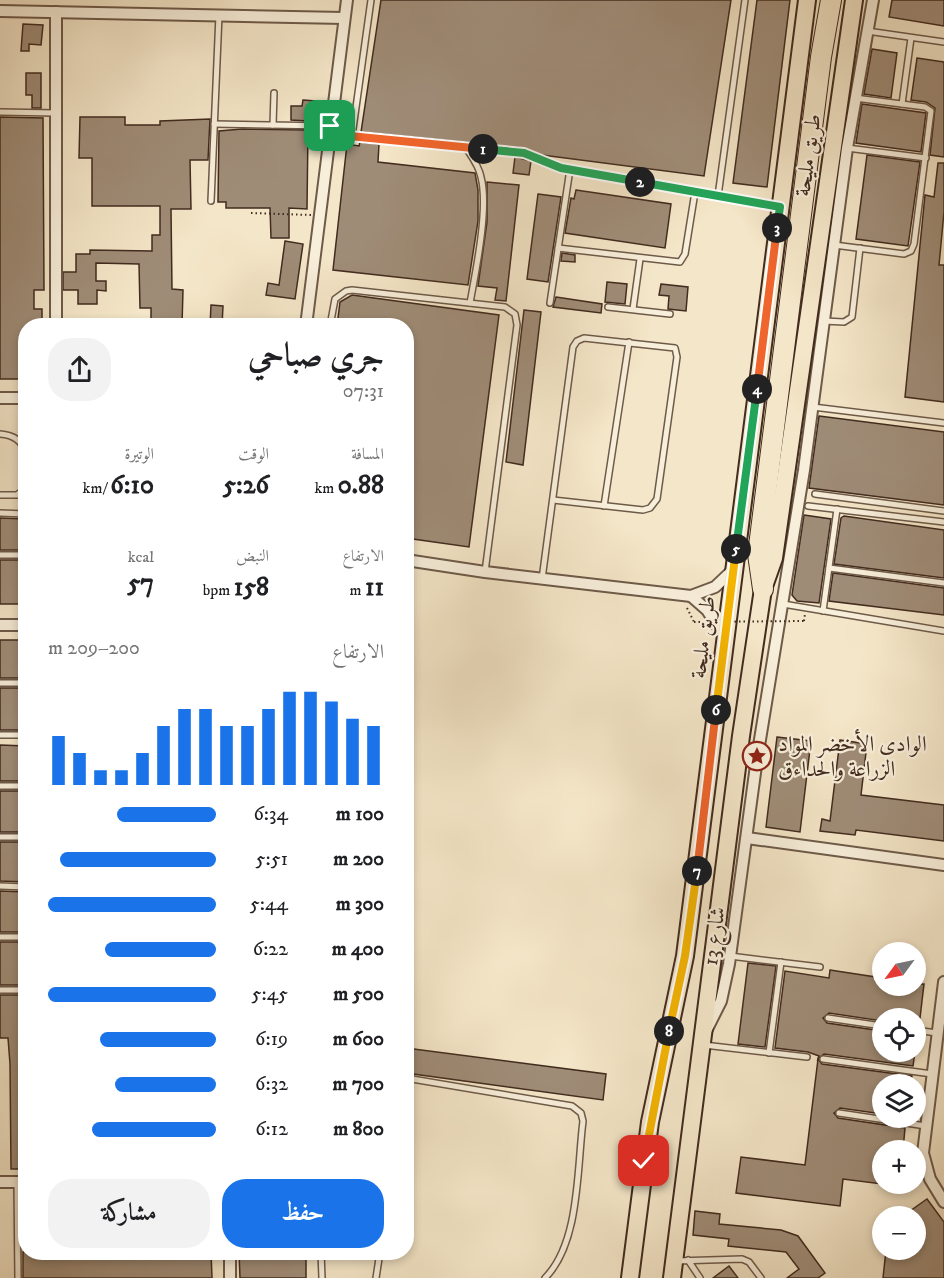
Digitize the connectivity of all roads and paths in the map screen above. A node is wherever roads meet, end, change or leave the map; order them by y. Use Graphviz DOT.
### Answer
graph roads {
  1 [pos="347,0"];
  2 [pos="371,0"];
  3 [pos="746,0"];
  4 [pos="807,0"];
  5 [pos="831,0"];
  6 [pos="854,0"];
  7 [pos="873,0"];
  8 [pos="0,11"];
  9 [pos="56,12"];
  10 [pos="219,15"];
  11 [pos="344,18"];
  12 [pos="867,31"];
  13 [pos="911,38"];
  14 [pos="944,42"];
  15 [pos="274,93"];
  16 [pos="855,98"];
  17 [pos="902,104"];
  18 [pos="0,112"];
  19 [pos="56,112"];
  20 [pos="214,124"];
  21 [pos="273,125"];
  22 [pos="330,130"];
  23 [pos="352,136"];
  24 [pos="466,148"];
  25 [pos="847,148"];
  26 [pos="926,158"];
  27 [pos="570,169"];
  28 [pos="695,192"];
  29 [pos="718,196"];
  30 [pos="211,201"];
  31 [pos="780,207"];
  32 [pos="250,213"];
  33 [pos="319,215"];
  34 [pos="834,245"];
  35 [pos="558,248"];
  36 [pos="860,248"];
  37 [pos="640,259"];
  38 [pos="470,303"];
  39 [pos="550,303"];
  40 [pos="608,307"];
  41 [pos="633,309"];
  42 [pos="670,314"];
  43 [pos="56,318"];
  44 [pos="307,318"];
  45 [pos="331,318"];
  46 [pos="824,321"];
  47 [pos="629,342"];
  48 [pos="0,398"];
  49 [pos="18,398"];
  50 [pos="813,407"];
  51 [pos="944,423"];
  52 [pos="0,434"];
  53 [pos="18,439"];
  54 [pos="18,493"];
  55 [pos="815,494"];
  56 [pos="0,495"];
  57 [pos="553,500"];
  58 [pos="604,506"];
  59 [pos="808,506"];
  60 [pos="837,509"];
  61 [pos="944,512"];
  62 [pos="0,513"];
  63 [pos="18,514"];
  64 [pos="944,522"];
  65 [pos="0,555"];
  66 [pos="18,555"];
  67 [pos="414,561"];
  68 [pos="829,568"];
  69 [pos="733,570"];
  70 [pos="485,572"];
  71 [pos="542,579"];
  72 [pos="944,583"];
  73 [pos="763,589"];
  74 [pos="691,596"];
  75 [pos="783,604"];
  76 [pos="823,611"];
  77 [pos="804,621"];
  78 [pos="694,622"];
  79 [pos="0,625"];
  80 [pos="18,625"];
  81 [pos="944,631"];
  82 [pos="724,636"];
  83 [pos="0,683"];
  84 [pos="18,683"];
  85 [pos="0,735"];
  86 [pos="18,735"];
  87 [pos="0,786"];
  88 [pos="18,786"];
  89 [pos="0,837"];
  90 [pos="18,837"];
  91 [pos="747,838"];
  92 [pos="944,865"];
  93 [pos="0,886"];
  94 [pos="18,886"];
  95 [pos="0,937"];
  96 [pos="18,937"];
  97 [pos="730,956"];
  98 [pos="781,962"];
  99 [pos="820,967"];
  100 [pos="944,982"];
  101 [pos="0,990"];
  102 [pos="18,990"];
  103 [pos="828,1018"];
  104 [pos="872,1025"];
  105 [pos="926,1032"];
  106 [pos="937,1033"];
  107 [pos="703,1040"];
  108 [pos="769,1053"];
  109 [pos="807,1057"];
  110 [pos="823,1059"];
  111 [pos="932,1074"];
  112 [pos="414,1079"];
  113 [pos="839,1113"];
  114 [pos="872,1118"];
  115 [pos="926,1126"];
  116 [pos="926,1128"];
  117 [pos="0,1182"];
  118 [pos="18,1182"];
  119 [pos="944,1202"];
  120 [pos="633,1258"];
  121 [pos="19,1260"];
  122 [pos="230,1260"];
  123 [pos="321,1260"];
  124 [pos="379,1260"];
  125 [pos="681,1261"];
  126 [pos="18,1278"];
  127 [pos="230,1278"];
  128 [pos="322,1278"];
  129 [pos="376,1278"];
  130 [pos="545,1278"];
  131 [pos="630,1278"];
  132 [pos="639,1278"];
  133 [pos="672,1278"];
  134 [pos="700,1278"];
  135 [pos="761,1278"];
  1 -- 11 [label="street"];
  2 -- 23 [label="lane"];
  3 -- 29 [label="lane"];
  4 -- 31 [label="main road, طريق مليحة"];
  5 -- 73 [label="highway"];
  6 -- 73 [label="main road, طريق مليحة"];
  7 -- 12 [label="street, شارع 13"];
  8 -- 9 [label="street"];
  9 -- 10 [label="street"];
  9 -- 19 [label="street"];
  10 -- 11 [label="street"];
  10 -- 20 [label="lane"];
  11 -- 22 [label="street"];
  12 -- 13 [label="lane"];
  12 -- 16 [label="street, شارع 13"];
  13 -- 14 [label="lane"];
  13 -- 17 [label="lane"];
  15 -- 21 [label="lane"];
  16 -- 17 [label="lane"];
  16 -- 25 [label="street, شارع 13"];
  17 -- 26 [label="lane"];
  18 -- 19 [label="lane"];
  19 -- 43 [label="street"];
  20 -- 21 [label="lane"];
  20 -- 30 [label="lane"];
  21 -- 22 [label="lane"];
  22 -- 23 [label="lane"];
  22 -- 33 [label="street"];
  23 -- 24 [label="lane"];
  24 -- 27 [label="lane"];
  24 -- 38 [label="lane"];
  25 -- 26 [label="lane"];
  25 -- 34 [label="street, شارع 13"];
  26 -- 36 [label="lane"];
  27 -- 28 [label="lane"];
  27 -- 35 [label="lane"];
  28 -- 29 [label="lane"];
  28 -- 37 [label="lane"];
  29 -- 31 [label="lane"];
  31 -- 69 [label="main road, طريق مليحة"];
  32 -- 33 [label="path"];
  33 -- 44 [label="street"];
  34 -- 36 [label="lane"];
  34 -- 46 [label="street, شارع 13"];
  35 -- 37 [label="lane"];
  35 -- 39 [label="lane"];
  36 -- 46 [label="lane"];
  37 -- 41 [label="lane"];
  38 -- 45 [label="lane"];
  38 -- 70 [label="lane"];
  40 -- 41 [label="lane"];
  41 -- 42 [label="lane"];
  46 -- 50 [label="street, شارع 13"];
  47 -- 57 [label="lane"];
  47 -- 58 [label="lane"];
  47 -- 58 [label="lane"];
  48 -- 49 [label="street"];
  50 -- 51 [label="lane"];
  50 -- 75 [label="street, شارع 13"];
  52 -- 53 [label="lane"];
  54 -- 56 [label="lane"];
  55 -- 61 [label="lane"];
  57 -- 58 [label="lane"];
  57 -- 71 [label="lane"];
  59 -- 60 [label="lane"];
  60 -- 64 [label="lane"];
  60 -- 68 [label="lane"];
  62 -- 63 [label="lane"];
  65 -- 66 [label="lane"];
  67 -- 70 [label="street"];
  68 -- 72 [label="lane"];
  68 -- 76 [label="lane"];
  69 -- 74 [label="street"];
  69 -- 82 [label="main road, طريق مليحة"];
  70 -- 71 [label="street"];
  71 -- 74 [label="street"];
  73 -- 107 [label="main road, طريق مليحة"];
  74 -- 82 [label="street"];
  75 -- 76 [label="lane"];
  75 -- 91 [label="street, شارع 13"];
  76 -- 81 [label="lane"];
  77 -- 78 [label="path, bridge"];
  79 -- 80 [label="street"];
  82 -- 120 [label="main road, طريق مليحة"];
  83 -- 84 [label="lane"];
  85 -- 86 [label="lane"];
  87 -- 88 [label="lane"];
  89 -- 90 [label="lane"];
  91 -- 92 [label="street"];
  91 -- 97 [label="street, شارع 13"];
  93 -- 94 [label="lane"];
  95 -- 96 [label="lane"];
  97 -- 98 [label="lane"];
  97 -- 107 [label="street, شارع 13"];
  98 -- 99 [label="lane"];
  98 -- 108 [label="lane"];
  100 -- 106 [label="street"];
  101 -- 102 [label="lane"];
  103 -- 104 [label="lane"];
  105 -- 106 [label="lane"];
  106 -- 111 [label="street"];
  107 -- 108 [label="lane"];
  107 -- 125 [label="main road, طريق مليحة"];
  108 -- 109 [label="lane"];
  110 -- 111 [label="lane"];
  111 -- 115 [label="street"];
  112 -- 130 [label="lane"];
  113 -- 114 [label="lane"];
  116 -- 119 [label="street"];
  117 -- 118 [label="street"];
  120 -- 131 [label="main road, طريق مليحة"];
  120 -- 132 [label="main road"];
  121 -- 126 [label="lane"];
  122 -- 127 [label="street"];
  123 -- 128 [label="lane"];
  124 -- 129 [label="lane"];
  125 -- 133 [label="main road, طريق مليحة"];
  125 -- 134 [label="lane"];
  125 -- 135 [label="lane"];
}
